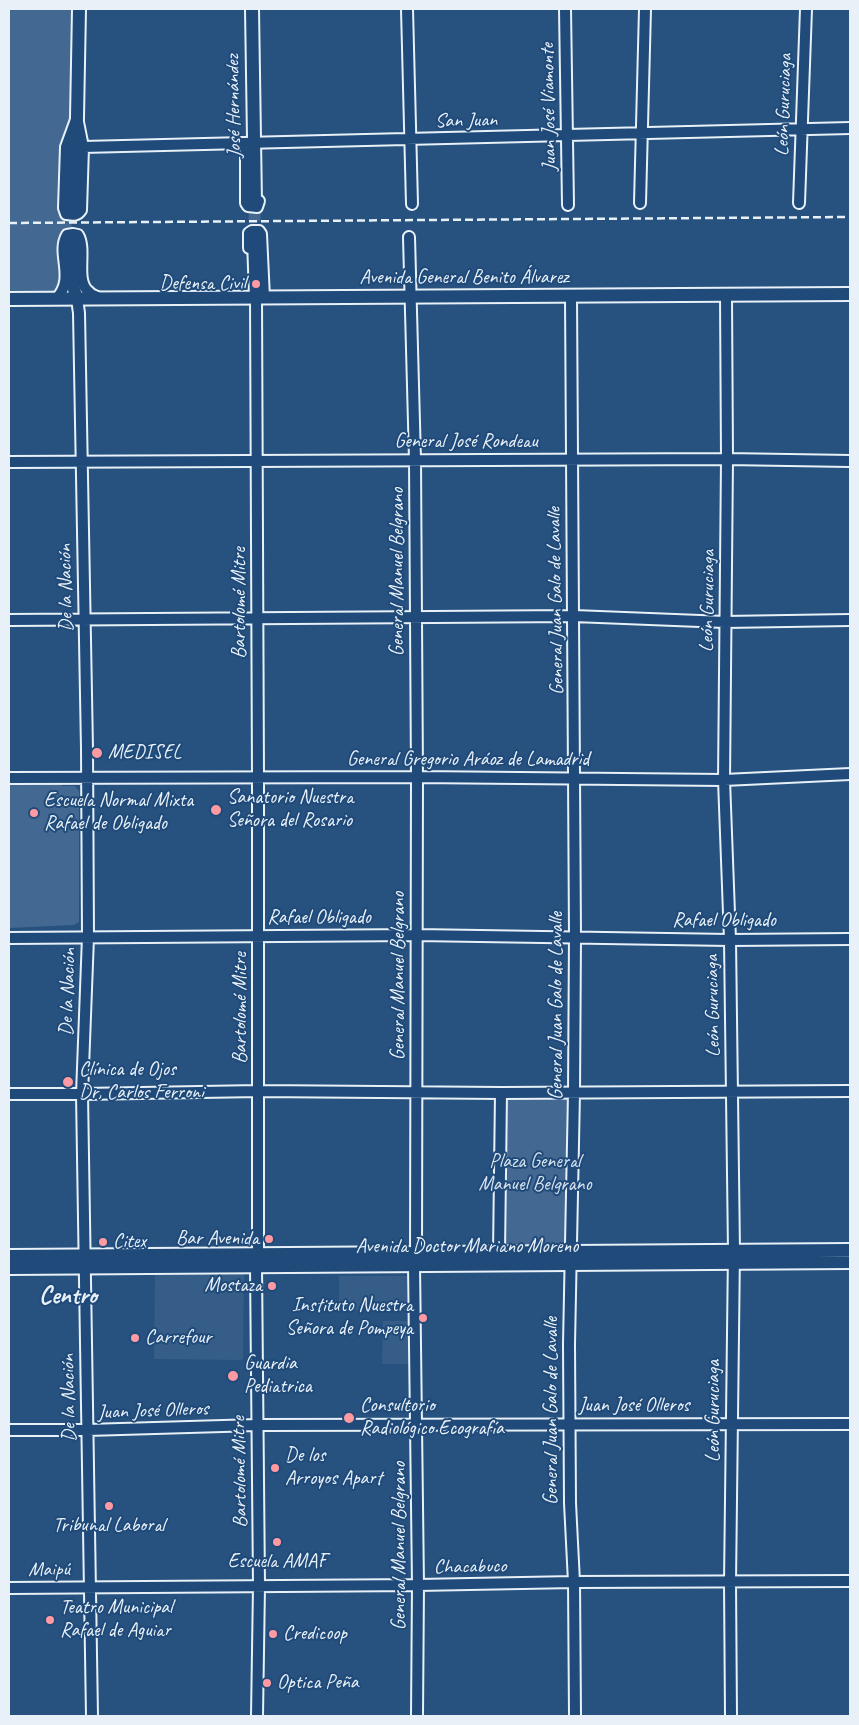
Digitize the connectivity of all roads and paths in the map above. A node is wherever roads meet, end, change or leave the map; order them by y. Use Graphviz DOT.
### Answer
graph roads {
  1 [pos="79,9"];
  2 [pos="252,9"];
  3 [pos="407,9"];
  4 [pos="565,9"];
  5 [pos="645,9"];
  6 [pos="806,9"];
  7 [pos="77,117"];
  8 [pos="850,128"];
  9 [pos="800,129"];
  10 [pos="642,134"];
  11 [pos="568,136"];
  12 [pos="411,140"];
  13 [pos="253,143"];
  14 [pos="83,148"];
  15 [pos="255,203"];
  16 [pos="640,203"];
  17 [pos="799,203"];
  18 [pos="412,204"];
  19 [pos="568,204"];
  20 [pos="72,208"];
  21 [pos="408,237"];
  22 [pos="254,239"];
  23 [pos="71,240"];
  24 [pos="850,294"];
  25 [pos="572,296"];
  26 [pos="726,296"];
  27 [pos="410,297"];
  28 [pos="57,298"];
  29 [pos="256,298"];
  30 [pos="9,299"];
  31 [pos="77,299"];
  32 [pos="100,299"];
  33 [pos="728,458"];
  34 [pos="571,459"];
  35 [pos="415,460"];
  36 [pos="256,461"];
  37 [pos="850,461"];
  38 [pos="9,462"];
  39 [pos="83,462"];
  40 [pos="574,616"];
  41 [pos="416,617"];
  42 [pos="258,618"];
  43 [pos="9,620"];
  44 [pos="84,620"];
  45 [pos="850,620"];
  46 [pos="725,622"];
  47 [pos="850,774"];
  48 [pos="258,777"];
  49 [pos="417,777"];
  50 [pos="9,778"];
  51 [pos="86,778"];
  52 [pos="575,778"];
  53 [pos="724,780"];
  54 [pos="417,934"];
  55 [pos="258,936"];
  56 [pos="575,936"];
  57 [pos="88,937"];
  58 [pos="9,938"];
  59 [pos="850,938"];
  60 [pos="730,940"];
  61 [pos="259,1091"];
  62 [pos="732,1091"];
  63 [pos="850,1091"];
  64 [pos="417,1093"];
  65 [pos="501,1093"];
  66 [pos="574,1093"];
  67 [pos="9,1094"];
  68 [pos="82,1094"];
  69 [pos="850,1250"];
  70 [pos="416,1252"];
  71 [pos="499,1253"];
  72 [pos="9,1256"];
  73 [pos="733,1256"];
  74 [pos="570,1259"];
  75 [pos="257,1261"];
  76 [pos="85,1262"];
  77 [pos="850,1262"];
  78 [pos="414,1266"];
  79 [pos="9,1268"];
  80 [pos="416,1424"];
  81 [pos="569,1424"];
  82 [pos="732,1424"];
  83 [pos="850,1424"];
  84 [pos="257,1425"];
  85 [pos="9,1430"];
  86 [pos="87,1430"];
  87 [pos="850,1581"];
  88 [pos="574,1582"];
  89 [pos="730,1582"];
  90 [pos="418,1585"];
  91 [pos="259,1586"];
  92 [pos="90,1587"];
  93 [pos="9,1588"];
  94 [pos="92,1716"];
  95 [pos="257,1716"];
  96 [pos="417,1716"];
  97 [pos="575,1716"];
  98 [pos="731,1716"];
  1 -- 7 [label="main road"];
  2 -- 13 [label="main road, José Hernández"];
  3 -- 12 [label="street"];
  4 -- 11 [label="street, Juan José Viamonte"];
  5 -- 10 [label="street"];
  6 -- 9 [label="street, León Guruciaga"];
  7 -- 14 [label="street"];
  7 -- 14 [label="street"];
  7 -- 20 [label="main road"];
  8 -- 9 [label="street, San Juan"];
  9 -- 10 [label="street, San Juan"];
  9 -- 17 [label="street, León Guruciaga"];
  10 -- 11 [label="street, San Juan"];
  10 -- 16 [label="street"];
  11 -- 12 [label="street, San Juan"];
  11 -- 19 [label="street, Juan José Viamonte"];
  12 -- 13 [label="street, San Juan"];
  12 -- 18 [label="street"];
  13 -- 13 [label="street, José Hernández"];
  13 -- 14 [label="street, San Juan"];
  13 -- 15 [label="main road, José Hernández"];
  21 -- 27 [label="street, General Manuel Belgrano"];
  22 -- 29 [label="main road"];
  23 -- 31 [label="main road"];
  24 -- 26 [label="main road, Avenida General Benito Álvarez"];
  25 -- 26 [label="main road, Avenida General Benito Álvarez"];
  25 -- 27 [label="main road, Avenida General Benito Álvarez"];
  25 -- 34 [label="street, General Juan Galo de Lavalle"];
  26 -- 33 [label="street, León Guruciaga"];
  27 -- 29 [label="main road, Avenida General Benito Álvarez"];
  27 -- 35 [label="street, General Manuel Belgrano"];
  28 -- 30 [label="main road, Avenida General Benito Álvarez"];
  28 -- 31 [label="main road, Avenida General Benito Álvarez"];
  28 -- 32 [label="street"];
  29 -- 29 [label="street"];
  29 -- 32 [label="main road, Avenida General Benito Álvarez"];
  29 -- 36 [label="street, Bartolomé Mitre"];
  31 -- 32 [label="main road, Avenida General Benito Álvarez"];
  31 -- 39 [label="street, De la Nación"];
  33 -- 34 [label="street, General José Rondeau"];
  33 -- 37 [label="street, General José Rondeau"];
  33 -- 46 [label="street, León Guruciaga"];
  34 -- 35 [label="street, General José Rondeau"];
  34 -- 40 [label="street, General Juan Galo de Lavalle"];
  35 -- 36 [label="street, General José Rondeau"];
  35 -- 41 [label="street, General Manuel Belgrano"];
  36 -- 39 [label="street, General José Rondeau"];
  36 -- 42 [label="street, Bartolomé Mitre"];
  38 -- 39 [label="street, General José Rondeau"];
  39 -- 44 [label="street, De la Nación"];
  40 -- 41 [label="street"];
  40 -- 46 [label="street"];
  40 -- 52 [label="street, General Juan Galo de Lavalle"];
  41 -- 42 [label="street"];
  41 -- 49 [label="street, General Manuel Belgrano"];
  42 -- 44 [label="street"];
  42 -- 48 [label="street, Bartolomé Mitre"];
  43 -- 44 [label="street"];
  44 -- 51 [label="street, De la Nación"];
  45 -- 46 [label="street"];
  46 -- 53 [label="street, León Guruciaga"];
  47 -- 53 [label="street, General Gregorio Aráoz de Lamadrid"];
  48 -- 49 [label="street, General Gregorio Aráoz de Lamadrid"];
  48 -- 51 [label="street, General Gregorio Aráoz de Lamadrid"];
  48 -- 55 [label="street, Bartolomé Mitre"];
  49 -- 52 [label="street, General Gregorio Aráoz de Lamadrid"];
  49 -- 54 [label="street, General Manuel Belgrano"];
  50 -- 51 [label="street, General Gregorio Aráoz de Lamadrid"];
  51 -- 57 [label="street, De la Nación"];
  52 -- 53 [label="street, General Gregorio Aráoz de Lamadrid"];
  52 -- 56 [label="street, General Juan Galo de Lavalle"];
  53 -- 60 [label="street, León Guruciaga"];
  54 -- 55 [label="street, Rafael Obligado"];
  54 -- 56 [label="street, Rafael Obligado"];
  54 -- 64 [label="street, General Manuel Belgrano"];
  55 -- 57 [label="street, Rafael Obligado"];
  55 -- 61 [label="street, Bartolomé Mitre"];
  56 -- 60 [label="street, Rafael Obligado"];
  56 -- 66 [label="street, General Juan Galo de Lavalle"];
  57 -- 58 [label="street, Rafael Obligado"];
  57 -- 68 [label="street, De la Nación"];
  59 -- 60 [label="street, Rafael Obligado"];
  60 -- 62 [label="street, León Guruciaga"];
  61 -- 64 [label="street"];
  61 -- 68 [label="street"];
  61 -- 75 [label="street, Bartolomé Mitre"];
  62 -- 63 [label="street"];
  62 -- 66 [label="street"];
  62 -- 73 [label="street, León Guruciaga"];
  64 -- 65 [label="street"];
  64 -- 70 [label="street, General Manuel Belgrano"];
  65 -- 66 [label="street"];
  65 -- 71 [label="street"];
  66 -- 74 [label="street, General Juan Galo de Lavalle"];
  67 -- 68 [label="street"];
  68 -- 76 [label="street, De la Nación"];
  69 -- 73 [label="main road, Avenida Doctor Mariano Moreno"];
  70 -- 71 [label="main road, Avenida Doctor Mariano Moreno"];
  70 -- 75 [label="main road, Avenida Doctor Mariano Moreno"];
  70 -- 78 [label="street, General Manuel Belgrano"];
  71 -- 74 [label="main road, Avenida Doctor Mariano Moreno"];
  72 -- 76 [label="main road"];
  73 -- 74 [label="main road, Avenida Doctor Mariano Moreno"];
  73 -- 77 [label="main road, Avenida Doctor Mariano Moreno"];
  73 -- 82 [label="street, León Guruciaga"];
  74 -- 78 [label="main road, Avenida Doctor Mariano Moreno"];
  74 -- 81 [label="street, General Juan Galo de Lavalle"];
  75 -- 76 [label="main road, Avenida Doctor Mariano Moreno"];
  75 -- 78 [label="main road, Avenida Doctor Mariano Moreno"];
  75 -- 84 [label="street, Bartolomé Mitre"];
  76 -- 79 [label="main road"];
  76 -- 86 [label="street, De la Nación"];
  78 -- 80 [label="street, General Manuel Belgrano"];
  80 -- 81 [label="street, Juan José Olleros"];
  80 -- 84 [label="street, Juan José Olleros"];
  80 -- 90 [label="street, General Manuel Belgrano"];
  81 -- 82 [label="street, Juan José Olleros"];
  81 -- 88 [label="street, General Juan Galo de Lavalle"];
  82 -- 83 [label="street, Juan José Olleros"];
  82 -- 89 [label="street, León Guruciaga"];
  84 -- 86 [label="street, Juan José Olleros"];
  84 -- 91 [label="street, Bartolomé Mitre"];
  85 -- 86 [label="street, Juan José Olleros"];
  86 -- 92 [label="street, De la Nación"];
  87 -- 89 [label="street, Chacabuco"];
  88 -- 89 [label="street, Chacabuco"];
  88 -- 90 [label="street, Chacabuco"];
  88 -- 97 [label="street, General Juan Galo de Lavalle"];
  89 -- 98 [label="street, León Guruciaga"];
  90 -- 91 [label="street, Chacabuco"];
  90 -- 96 [label="street, General Manuel Belgrano"];
  91 -- 92 [label="street, Chacabuco"];
  91 -- 95 [label="street, Bartolomé Mitre"];
  92 -- 93 [label="street, Maipú"];
  92 -- 94 [label="street, De la Nación"];
}
